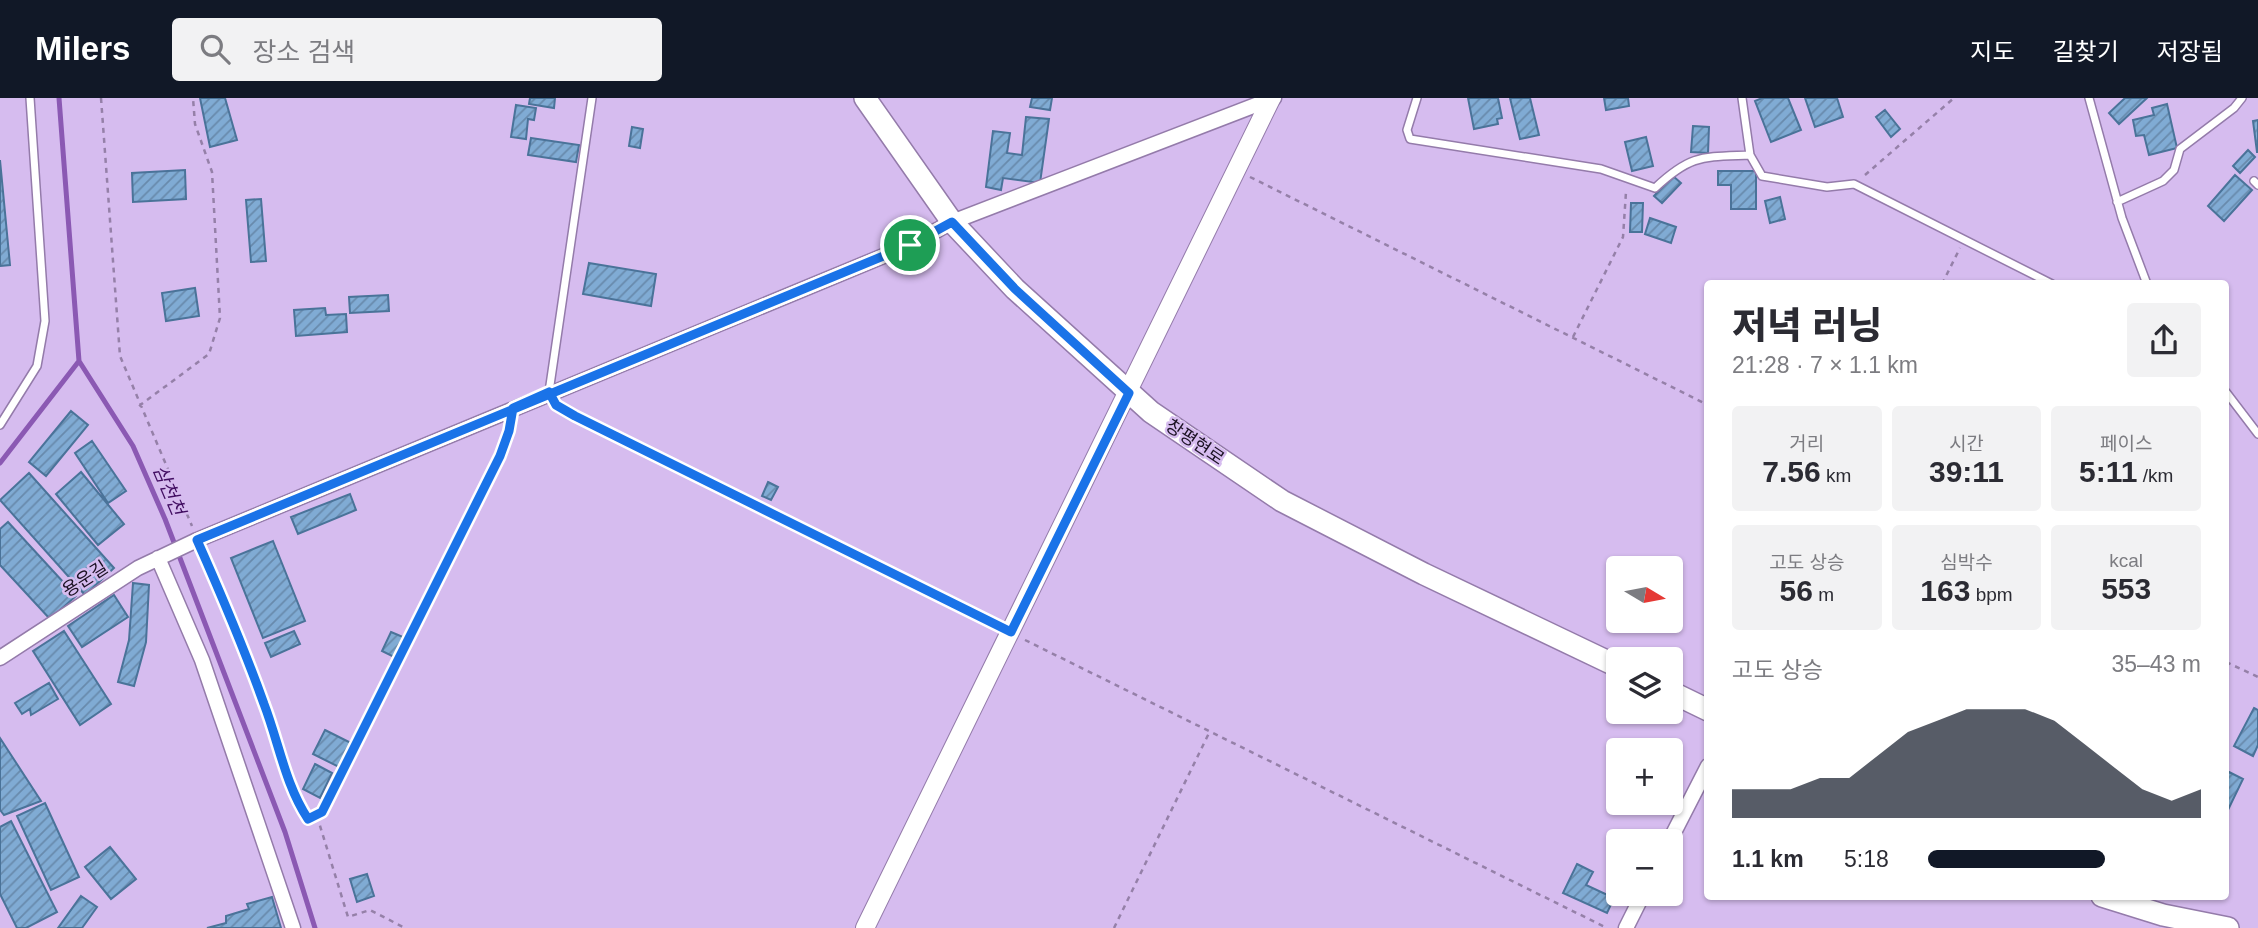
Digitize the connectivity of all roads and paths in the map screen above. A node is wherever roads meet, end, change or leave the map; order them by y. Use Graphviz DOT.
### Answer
graph roads {
  1 [pos="30,98"];
  2 [pos="101,98"];
  3 [pos="193,98"];
  4 [pos="592,98"];
  5 [pos="866,98"];
  6 [pos="1417,98"];
  7 [pos="1742,98"];
  8 [pos="1954,98"];
  9 [pos="2089,98"];
  10 [pos="2242,98"];
  11 [pos="1273,99"];
  12 [pos="1750,155"];
  13 [pos="1237,171"];
  14 [pos="1626,179"];
  15 [pos="1854,184"];
  16 [pos="2117,202"];
  17 [pos="952,222"];
  18 [pos="1964,239"];
  19 [pos="1944,280"];
  20 [pos="2044,280"];
  21 [pos="2146,280"];
  22 [pos="1573,337"];
  23 [pos="549,392"];
  24 [pos="1129,393"];
  25 [pos="2229,396"];
  26 [pos="1704,403"];
  27 [pos="139,406"];
  28 [pos="513,408"];
  29 [pos="0,425"];
  30 [pos="2258,434"];
  31 [pos="197,540"];
  32 [pos="160,557"];
  33 [pos="1011,632"];
  34 [pos="0,658"];
  35 [pos="1606,661"];
  36 [pos="2229,663"];
  37 [pos="2258,677"];
  38 [pos="1683,698"];
  39 [pos="1704,708"];
  40 [pos="1210,732"];
  41 [pos="1704,774"];
  42 [pos="316,815"];
  43 [pos="1676,829"];
  44 [pos="2115,900"];
  45 [pos="1637,906"];
  46 [pos="293,928"];
  47 [pos="405,928"];
  48 [pos="865,928"];
  49 [pos="1114,928"];
  50 [pos="1607,928"];
  51 [pos="1626,928"];
  52 [pos="2228,928"];
  1 -- 29 [label="lane"];
  2 -- 27 [label="path"];
  3 -- 27 [label="path"];
  4 -- 23 [label="lane"];
  5 -- 17 [label="main road, 창평현로"];
  6 -- 14 [label="lane"];
  7 -- 12 [label="lane"];
  8 -- 15 [label="path"];
  9 -- 16 [label="lane"];
  10 -- 16 [label="lane"];
  11 -- 13 [label="street"];
  11 -- 17 [label="street, 용운길"];
  12 -- 14 [label="lane"];
  12 -- 15 [label="lane"];
  13 -- 22 [label="path"];
  13 -- 24 [label="street"];
  14 -- 22 [label="path"];
  15 -- 18 [label="lane"];
  16 -- 21 [label="lane"];
  17 -- 23 [label="street, 용운길"];
  17 -- 24 [label="main road, 창평현로"];
  18 -- 19 [label="path"];
  18 -- 20 [label="lane"];
  22 -- 26 [label="path"];
  23 -- 28 [label="street, 용운길"];
  23 -- 33 [label="path"];
  24 -- 33 [label="street"];
  24 -- 35 [label="main road, 창평현로"];
  25 -- 30 [label="lane"];
  27 -- 31 [label="path"];
  28 -- 31 [label="street, 용운길"];
  28 -- 42 [label="path"];
  31 -- 32 [label="street, 용운길"];
  31 -- 42 [label="path"];
  32 -- 34 [label="street, 용운길"];
  32 -- 46 [label="street"];
  33 -- 40 [label="path"];
  33 -- 48 [label="street"];
  36 -- 37 [label="path"];
  38 -- 39 [label="main road"];
  40 -- 49 [label="path"];
  40 -- 50 [label="path"];
  41 -- 43 [label="street"];
  42 -- 47 [label="path"];
  44 -- 52 [label="main road"];
  45 -- 51 [label="street"];
}
